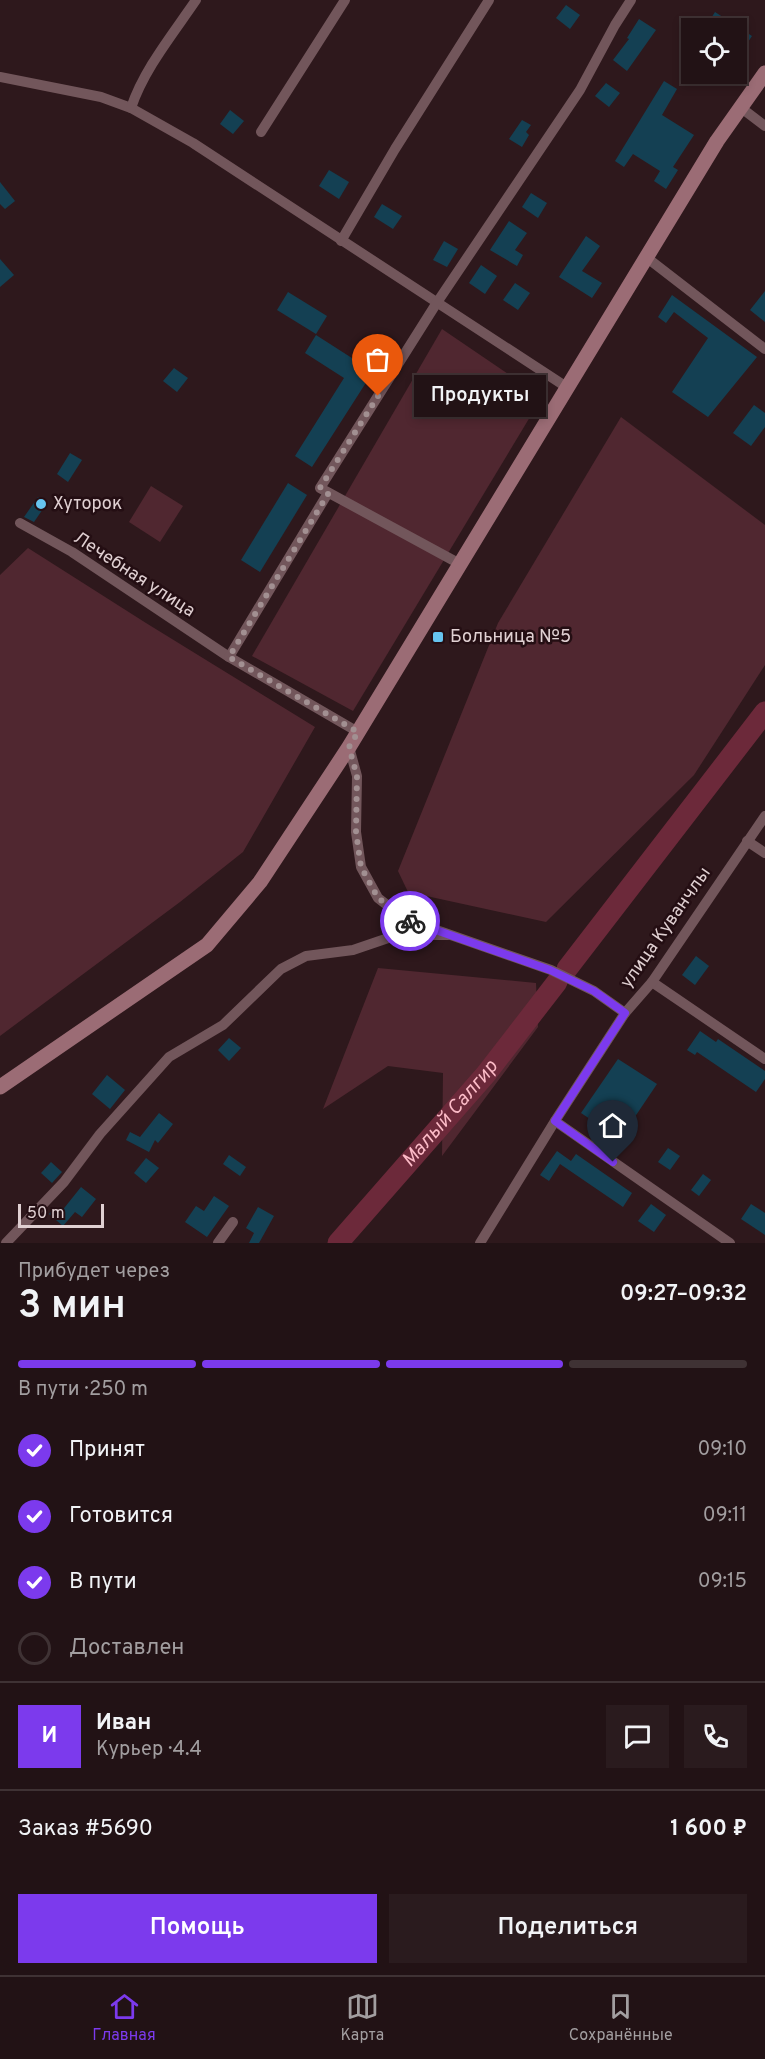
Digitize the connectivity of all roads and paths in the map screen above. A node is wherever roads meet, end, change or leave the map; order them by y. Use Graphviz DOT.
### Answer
graph roads {
  1 [pos="195,0"];
  2 [pos="345,0"];
  3 [pos="489,0"];
  4 [pos="631,0"];
  5 [pos="765,73"];
  6 [pos="0,77"];
  7 [pos="740,107"];
  8 [pos="131,108"];
  9 [pos="765,126"];
  10 [pos="261,132"];
  11 [pos="341,241"];
  12 [pos="646,257"];
  13 [pos="436,304"];
  14 [pos="765,349"];
  15 [pos="568,388"];
  16 [pos="324,491"];
  17 [pos="20,523"];
  18 [pos="460,564"];
  19 [pos="229,657"];
  20 [pos="358,732"];
  21 [pos="349,747"];
  22 [pos="765,816"];
  23 [pos="747,841"];
  24 [pos="765,853"];
  25 [pos="448,935"];
  26 [pos="652,981"];
  27 [pos="625,1013"];
  28 [pos="765,1059"];
  29 [pos="0,1087"];
  30 [pos="555,1121"];
  31 [pos="233,1222"];
  32 [pos="6,1243"];
  33 [pos="218,1243"];
  34 [pos="480,1243"];
  35 [pos="730,1243"];
  1 -- 8 [label="street"];
  2 -- 10 [label="street"];
  3 -- 11 [label="street"];
  4 -- 13 [label="street"];
  5 -- 7 [label="main road"];
  6 -- 8 [label="street"];
  7 -- 9 [label="street"];
  7 -- 12 [label="main road"];
  8 -- 11 [label="street"];
  11 -- 13 [label="street"];
  12 -- 14 [label="street"];
  12 -- 15 [label="main road"];
  13 -- 15 [label="street"];
  13 -- 16 [label="street"];
  15 -- 18 [label="main road"];
  16 -- 18 [label="street"];
  16 -- 19 [label="street"];
  17 -- 19 [label="street, Лечебная улица"];
  18 -- 20 [label="main road"];
  19 -- 20 [label="street, Лечебная улица"];
  20 -- 21 [label="main road"];
  21 -- 25 [label="street"];
  21 -- 29 [label="main road"];
  22 -- 23 [label="street, улица Куванчлы"];
  23 -- 24 [label="street"];
  23 -- 26 [label="street, улица Куванчлы"];
  25 -- 27 [label="street"];
  25 -- 32 [label="street"];
  26 -- 27 [label="street, улица Куванчлы"];
  26 -- 28 [label="street"];
  27 -- 30 [label="street, улица Куванчлы"];
  30 -- 34 [label="street, улица Куванчлы"];
  30 -- 35 [label="street"];
  31 -- 33 [label="street"];
}
